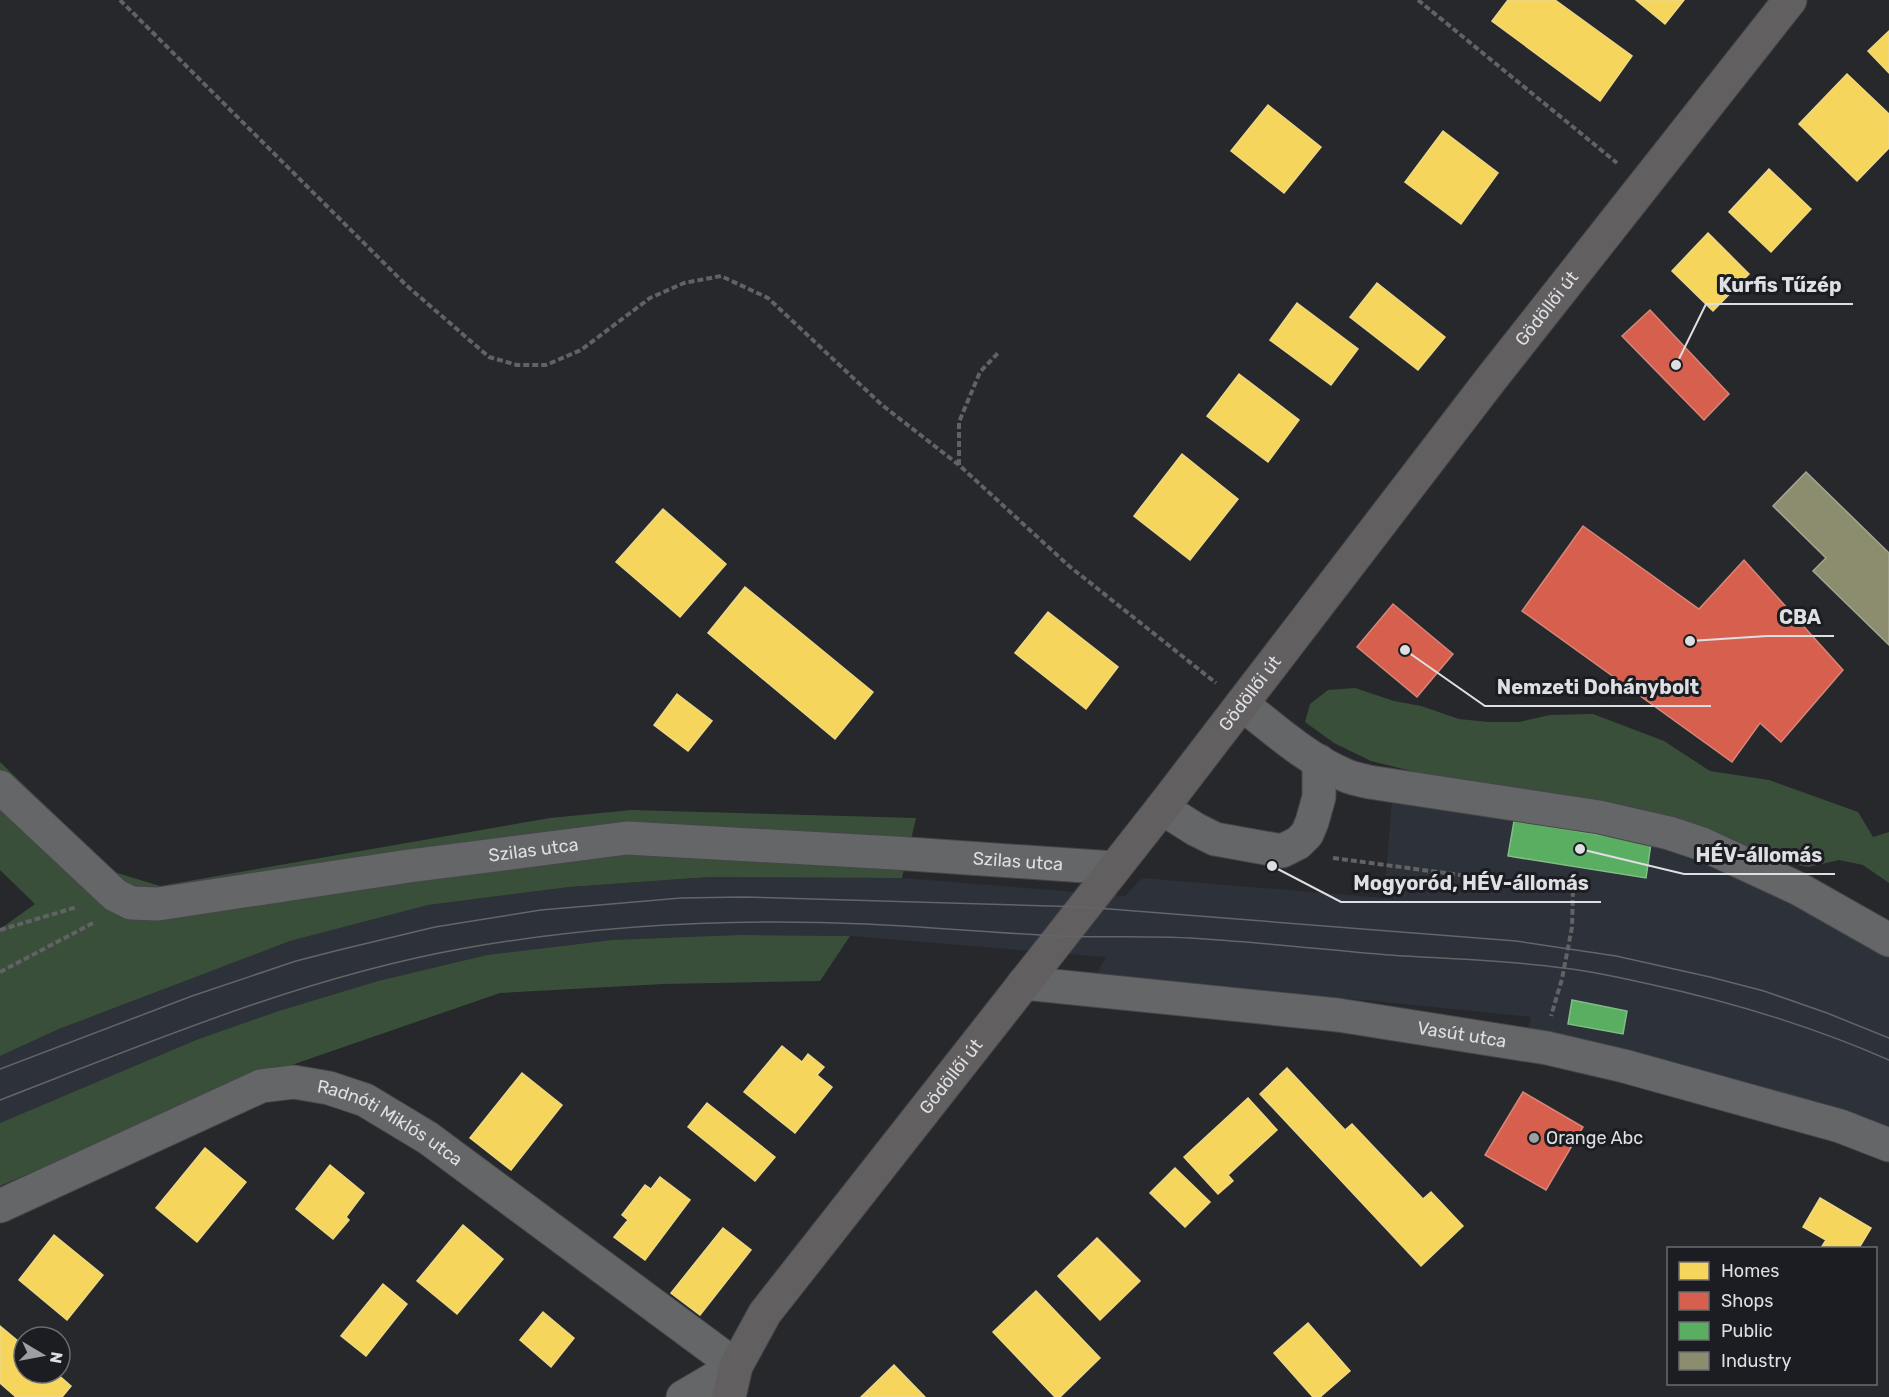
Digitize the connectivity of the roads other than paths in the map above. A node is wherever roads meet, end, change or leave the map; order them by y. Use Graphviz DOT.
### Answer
graph roads {
  1 [pos="1790,0"];
  2 [pos="1242,704"];
  3 [pos="1319,761"];
  4 [pos="0,787"];
  5 [pos="1162,808"];
  6 [pos="1114,868"];
  7 [pos="1889,940"];
  8 [pos="1024,983"];
  9 [pos="1889,1145"];
  10 [pos="0,1206"];
  11 [pos="733,1381"];
  12 [pos="683,1397"];
  1 -- 2 [label="main road, Gödöllői út"];
  2 -- 3 [label="street"];
  2 -- 5 [label="main road, Gödöllői út"];
  3 -- 5 [label="street"];
  3 -- 7 [label="street"];
  4 -- 6 [label="street, Szilas utca"];
  5 -- 6 [label="main road, Gödöllői út"];
  6 -- 8 [label="main road, Gödöllői út"];
  8 -- 9 [label="street, Vasút utca"];
  8 -- 11 [label="main road, Gödöllői út"];
  10 -- 11 [label="street, Radnóti Miklós utca"];
  11 -- 12 [label="street"];
}
